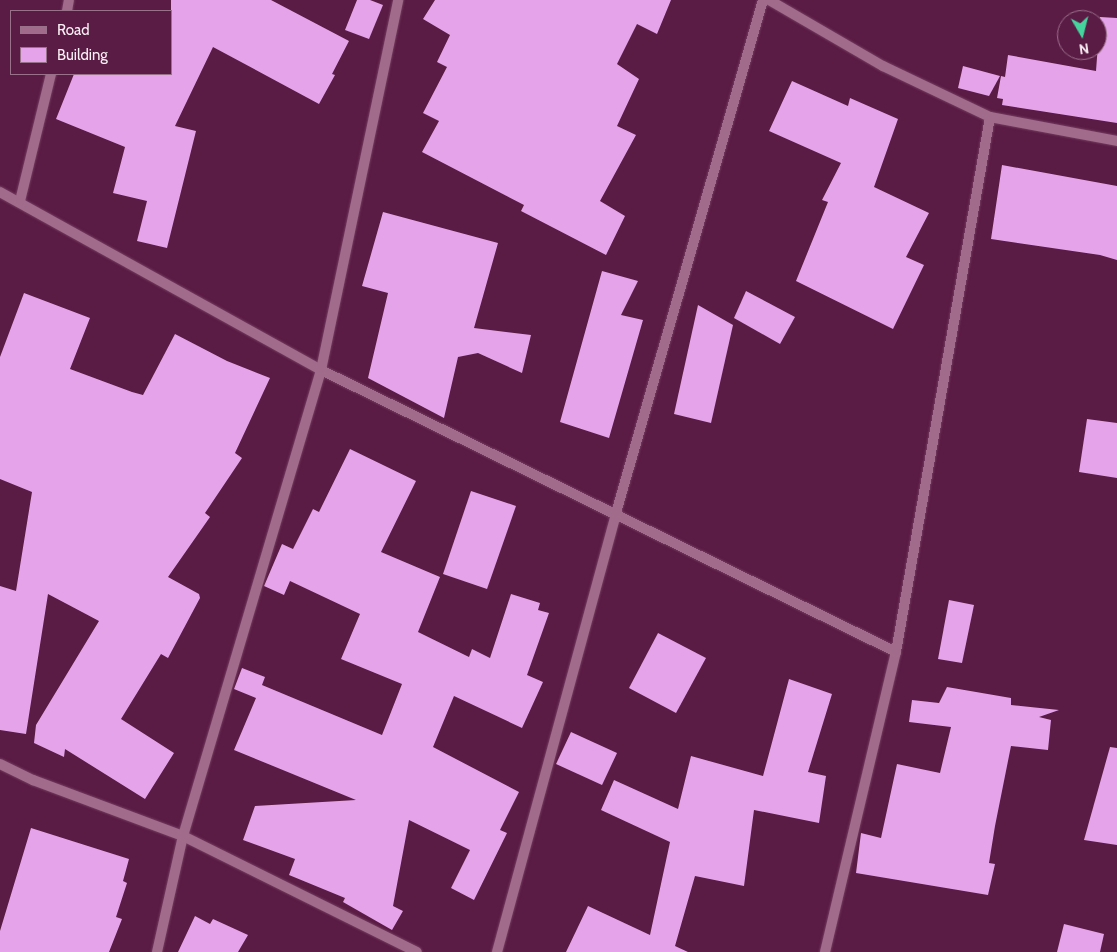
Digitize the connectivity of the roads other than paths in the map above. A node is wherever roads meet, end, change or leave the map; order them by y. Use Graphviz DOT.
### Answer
graph roads {
  1 [pos="398,0"];
  2 [pos="763,0"];
  3 [pos="769,0"];
  4 [pos="51,75"];
  5 [pos="990,117"];
  6 [pos="1117,141"];
  7 [pos="0,192"];
  8 [pos="20,201"];
  9 [pos="321,370"];
  10 [pos="616,513"];
  11 [pos="896,652"];
  12 [pos="0,764"];
  13 [pos="183,836"];
  14 [pos="157,952"];
  15 [pos="417,952"];
  16 [pos="497,952"];
  17 [pos="825,952"];
  1 -- 9 [label="street"];
  2 -- 10 [label="street"];
  3 -- 5 [label="street"];
  4 -- 8 [label="street"];
  5 -- 6 [label="street"];
  5 -- 11 [label="street"];
  7 -- 8 [label="street"];
  8 -- 9 [label="street"];
  9 -- 10 [label="street"];
  9 -- 13 [label="street"];
  10 -- 11 [label="street"];
  10 -- 16 [label="street"];
  11 -- 17 [label="street"];
  12 -- 13 [label="street"];
  13 -- 14 [label="street"];
  13 -- 15 [label="street"];
}
